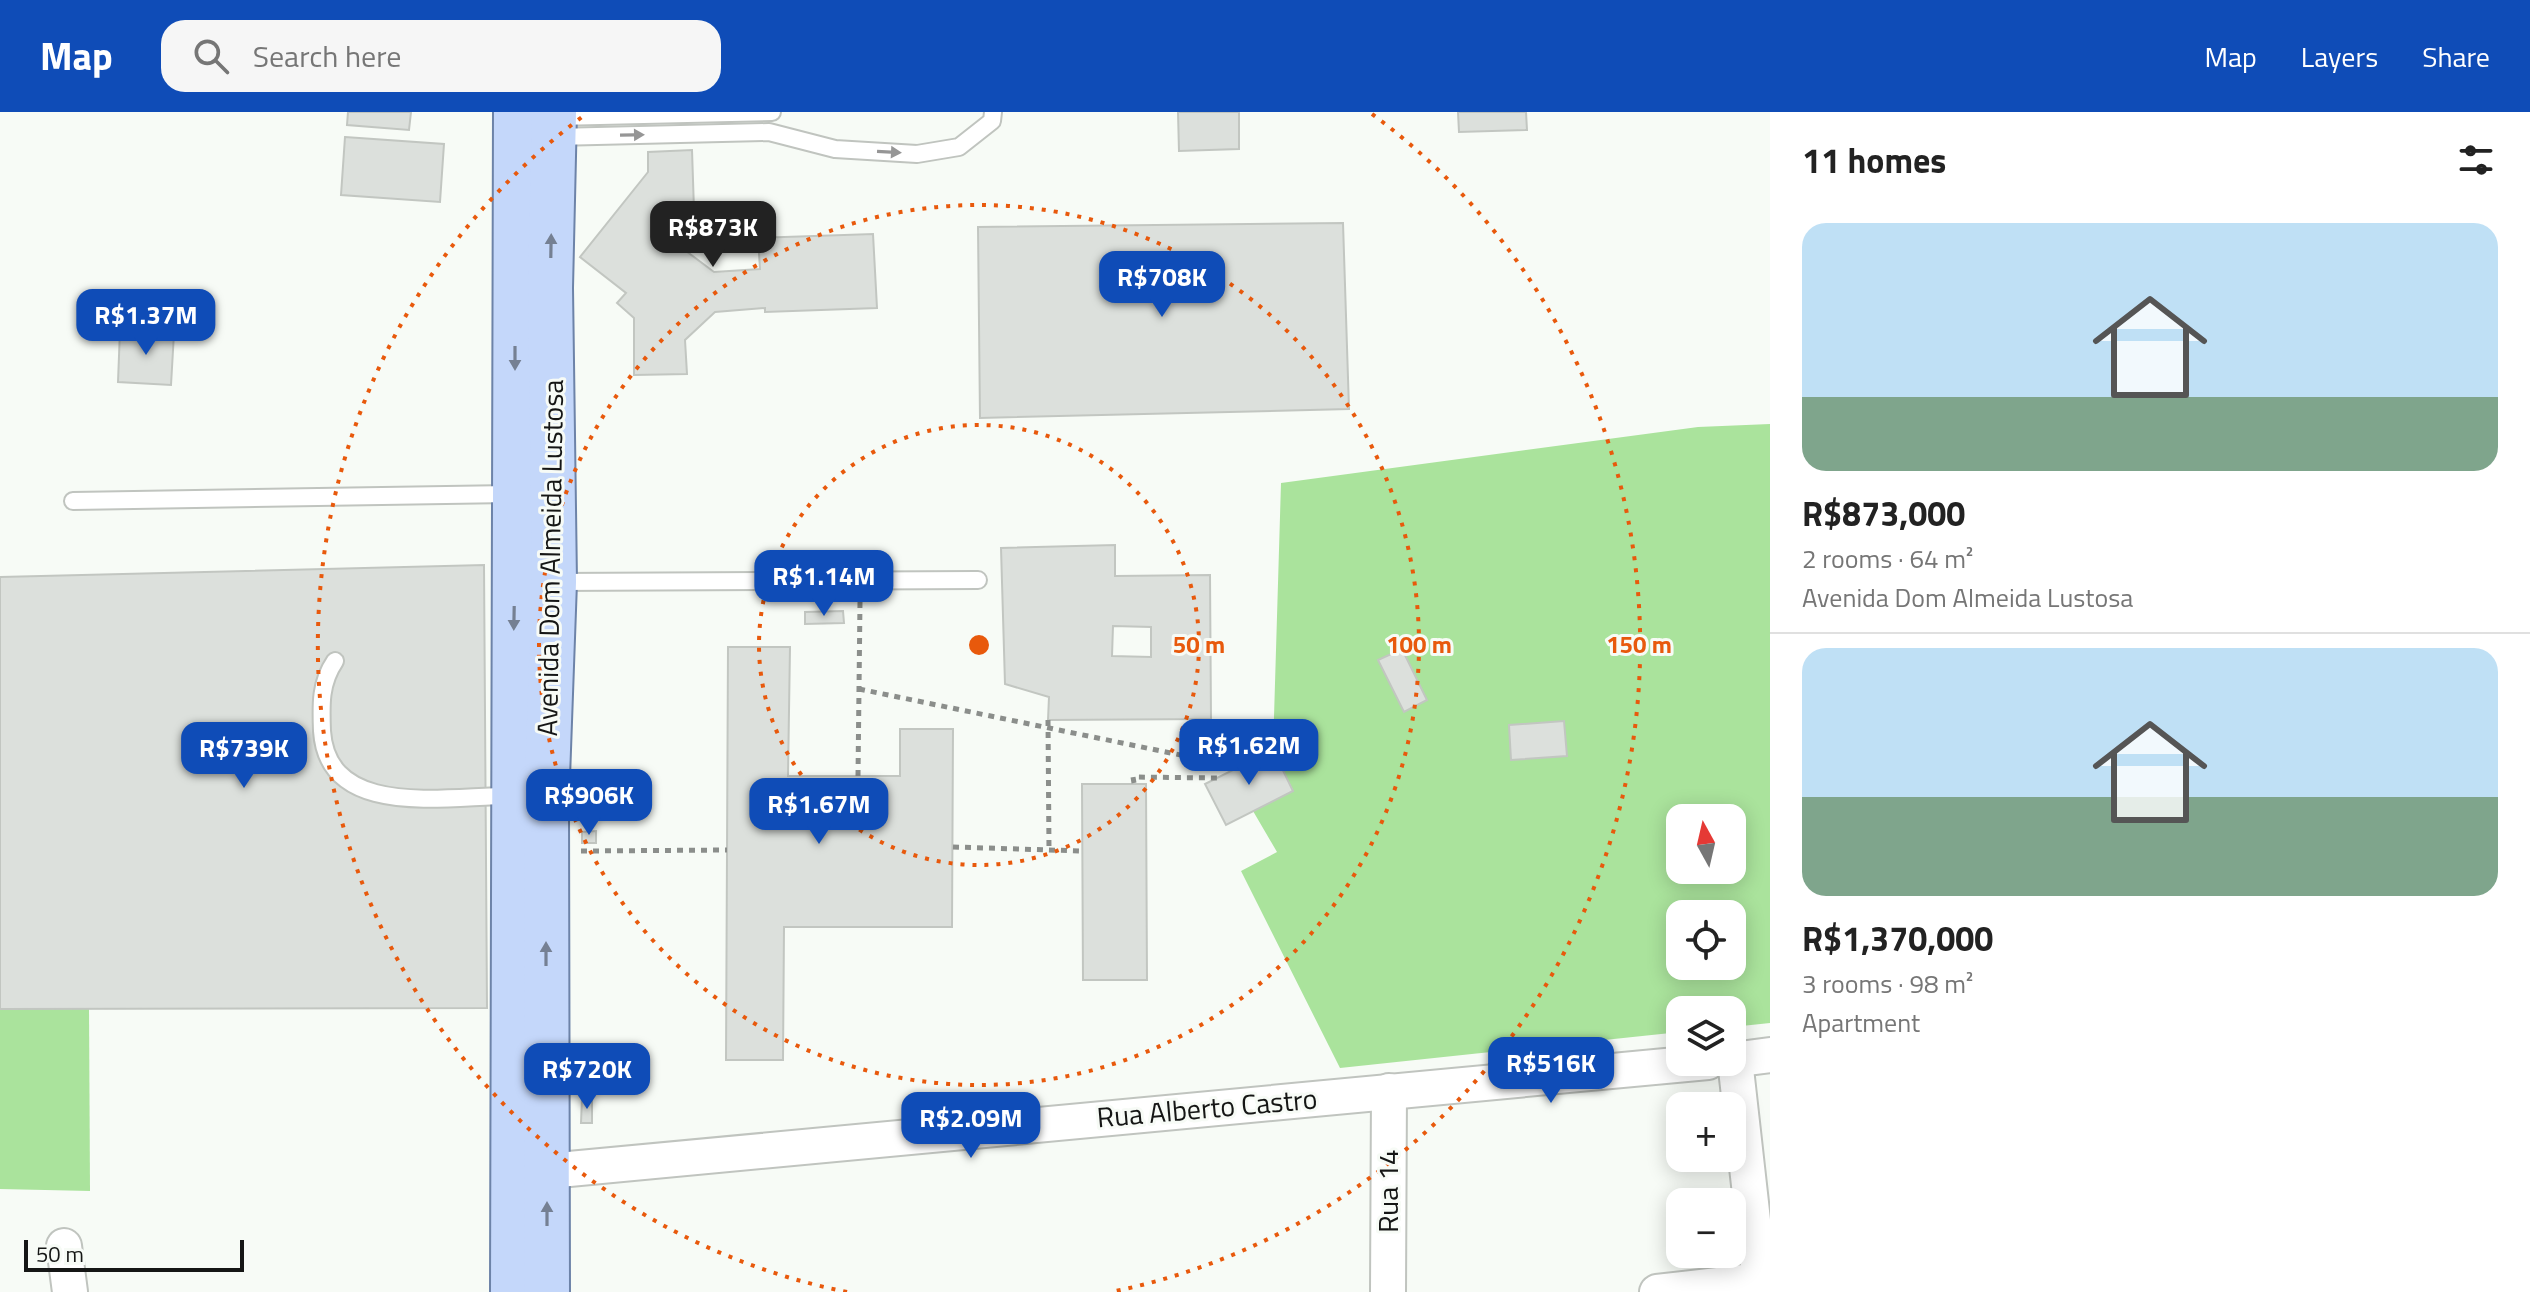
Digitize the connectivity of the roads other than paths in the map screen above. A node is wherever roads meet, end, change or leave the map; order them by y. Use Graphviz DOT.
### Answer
graph roads {
  1 [pos="772,112"];
  2 [pos="993,112"];
  3 [pos="544,120"];
  4 [pos="535,494"];
  5 [pos="73,501"];
  6 [pos="978,580"];
  7 [pos="554,582"];
  8 [pos="335,661"];
  9 [pos="512,796"];
  10 [pos="1770,1055"];
  11 [pos="1746,1058"];
  12 [pos="1666,1065"];
  13 [pos="1728,1076"];
  14 [pos="1389,1091"];
  15 [pos="548,1171"];
  16 [pos="64,1246"];
  17 [pos="1764,1284"];
  18 [pos="70,1292"];
  19 [pos="513,1292"];
  20 [pos="547,1292"];
  21 [pos="1388,1292"];
  22 [pos="1657,1292"];
  1 -- 3 [label="lane"];
  3 -- 2 [label="lane, one-way"];
  3 -- 4 [label="main road, Avenida Dom Almeida Lustosa"];
  4 -- 5 [label="lane"];
  4 -- 7 [label="main road, Avenida Dom Almeida Lustosa"];
  4 -- 9 [label="main road, Avenida Dom Almeida Lustosa, one-way"];
  6 -- 7 [label="lane"];
  15 -- 7 [label="main road, Avenida Dom Almeida Lustosa, one-way"];
  8 -- 9 [label="lane"];
  9 -- 19 [label="main road, Avenida Dom Almeida Lustosa"];
  10 -- 11 [label="street, Rua Alberto Castro"];
  12 -- 14 [label="street, Rua Alberto Castro"];
  13 -- 17 [label="street"];
  14 -- 15 [label="street, Rua Alberto Castro"];
  14 -- 21 [label="street, Rua 14"];
  20 -- 15 [label="main road, Avenida Dom Almeida Lustosa, one-way"];
  16 -- 18 [label="street"];
  17 -- 22 [label="street"];
}
